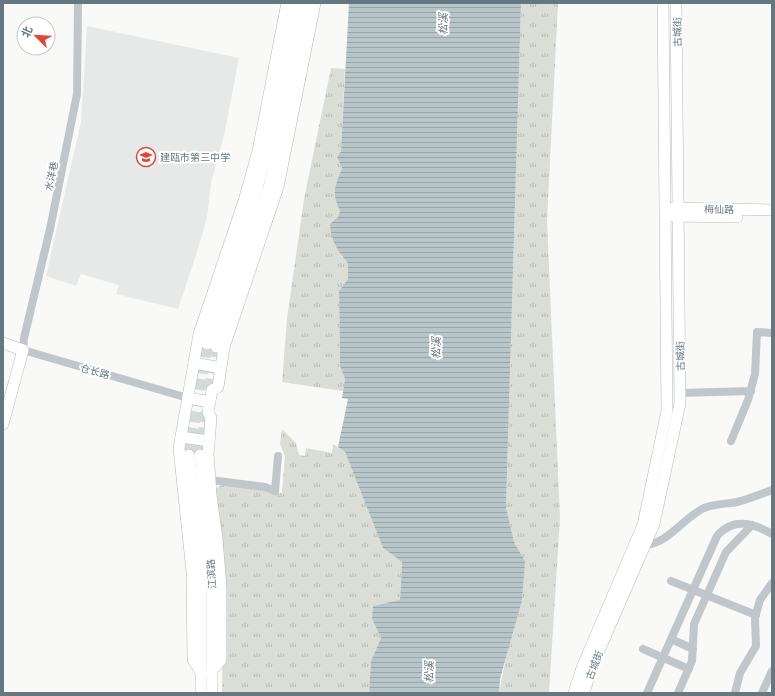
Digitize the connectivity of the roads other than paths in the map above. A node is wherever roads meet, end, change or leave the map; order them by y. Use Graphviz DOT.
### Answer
graph roads {
  1 [pos="78,3"];
  2 [pos="287,3"];
  3 [pos="296,3"];
  4 [pos="306,3"];
  5 [pos="315,3"];
  6 [pos="663,3"];
  7 [pos="676,3"];
  8 [pos="772,210"];
  9 [pos="665,212"];
  10 [pos="678,212"];
  11 [pos="772,218"];
  12 [pos="772,333"];
  13 [pos="3,343"];
  14 [pos="3,349"];
  15 [pos="22,353"];
  16 [pos="194,363"];
  17 [pos="221,368"];
  18 [pos="750,391"];
  19 [pos="680,393"];
  20 [pos="188,398"];
  21 [pos="210,402"];
  22 [pos="3,424"];
  23 [pos="181,437"];
  24 [pos="209,441"];
  25 [pos="731,442"];
  26 [pos="195,455"];
  27 [pos="278,456"];
  28 [pos="210,480"];
  29 [pos="772,490"];
  30 [pos="752,525"];
  31 [pos="772,534"];
  32 [pos="644,545"];
  33 [pos="712,546"];
  34 [pos="726,552"];
  35 [pos="671,581"];
  36 [pos="772,583"];
  37 [pos="693,590"];
  38 [pos="706,595"];
  39 [pos="756,616"];
  40 [pos="671,639"];
  41 [pos="643,649"];
  42 [pos="693,649"];
  43 [pos="663,657"];
  44 [pos="689,669"];
  45 [pos="207,671"];
  46 [pos="772,671"];
  47 [pos="201,693"];
  48 [pos="212,693"];
  49 [pos="574,693"];
  50 [pos="584,693"];
  51 [pos="647,693"];
  52 [pos="678,693"];
  53 [pos="735,693"];
  54 [pos="762,693"];
  1 -- 15 [label="street, 水洋巷"];
  2 -- 16 [label="main road"];
  3 -- 4 [label="main road"];
  5 -- 17 [label="main road"];
  6 -- 9 [label="main road, 古城街"];
  7 -- 10 [label="main road, 古城街"];
  8 -- 10 [label="main road, 梅仙路"];
  9 -- 10 [label="main road, 梅仙路"];
  9 -- 49 [label="main road, 古城街"];
  10 -- 11 [label="main road, 梅仙路"];
  10 -- 19 [label="main road, 古城街"];
  12 -- 18 [label="street"];
  13 -- 15 [label="main road, 仓长路"];
  14 -- 15 [label="main road, 仓长路"];
  15 -- 20 [label="street, 仓长路"];
  15 -- 22 [label="main road"];
  16 -- 17 [label="main road"];
  16 -- 20 [label="main road"];
  17 -- 21 [label="main road"];
  18 -- 19 [label="street"];
  18 -- 25 [label="street"];
  19 -- 32 [label="main road, 古城街"];
  20 -- 21 [label="main road"];
  20 -- 23 [label="main road"];
  21 -- 24 [label="main road"];
  23 -- 24 [label="main road"];
  23 -- 45 [label="main road"];
  24 -- 28 [label="main road"];
  26 -- 45 [label="main road, 江滨路"];
  27 -- 28 [label="street"];
  28 -- 45 [label="main road"];
  29 -- 32 [label="street"];
  30 -- 31 [label="street"];
  30 -- 33 [label="street"];
  30 -- 34 [label="street"];
  32 -- 50 [label="main road, 古城街"];
  33 -- 34 [label="street"];
  33 -- 37 [label="street"];
  34 -- 38 [label="street"];
  35 -- 37 [label="street"];
  36 -- 39 [label="street"];
  37 -- 38 [label="street"];
  37 -- 40 [label="street"];
  38 -- 39 [label="street"];
  38 -- 42 [label="street"];
  39 -- 53 [label="street"];
  40 -- 42 [label="street"];
  40 -- 43 [label="street"];
  41 -- 43 [label="street"];
  42 -- 44 [label="street"];
  43 -- 44 [label="street"];
  43 -- 51 [label="street"];
  44 -- 52 [label="street"];
  45 -- 47 [label="main road, 江滨路"];
  45 -- 48 [label="main road, 江滨路"];
  46 -- 54 [label="street"];
}
